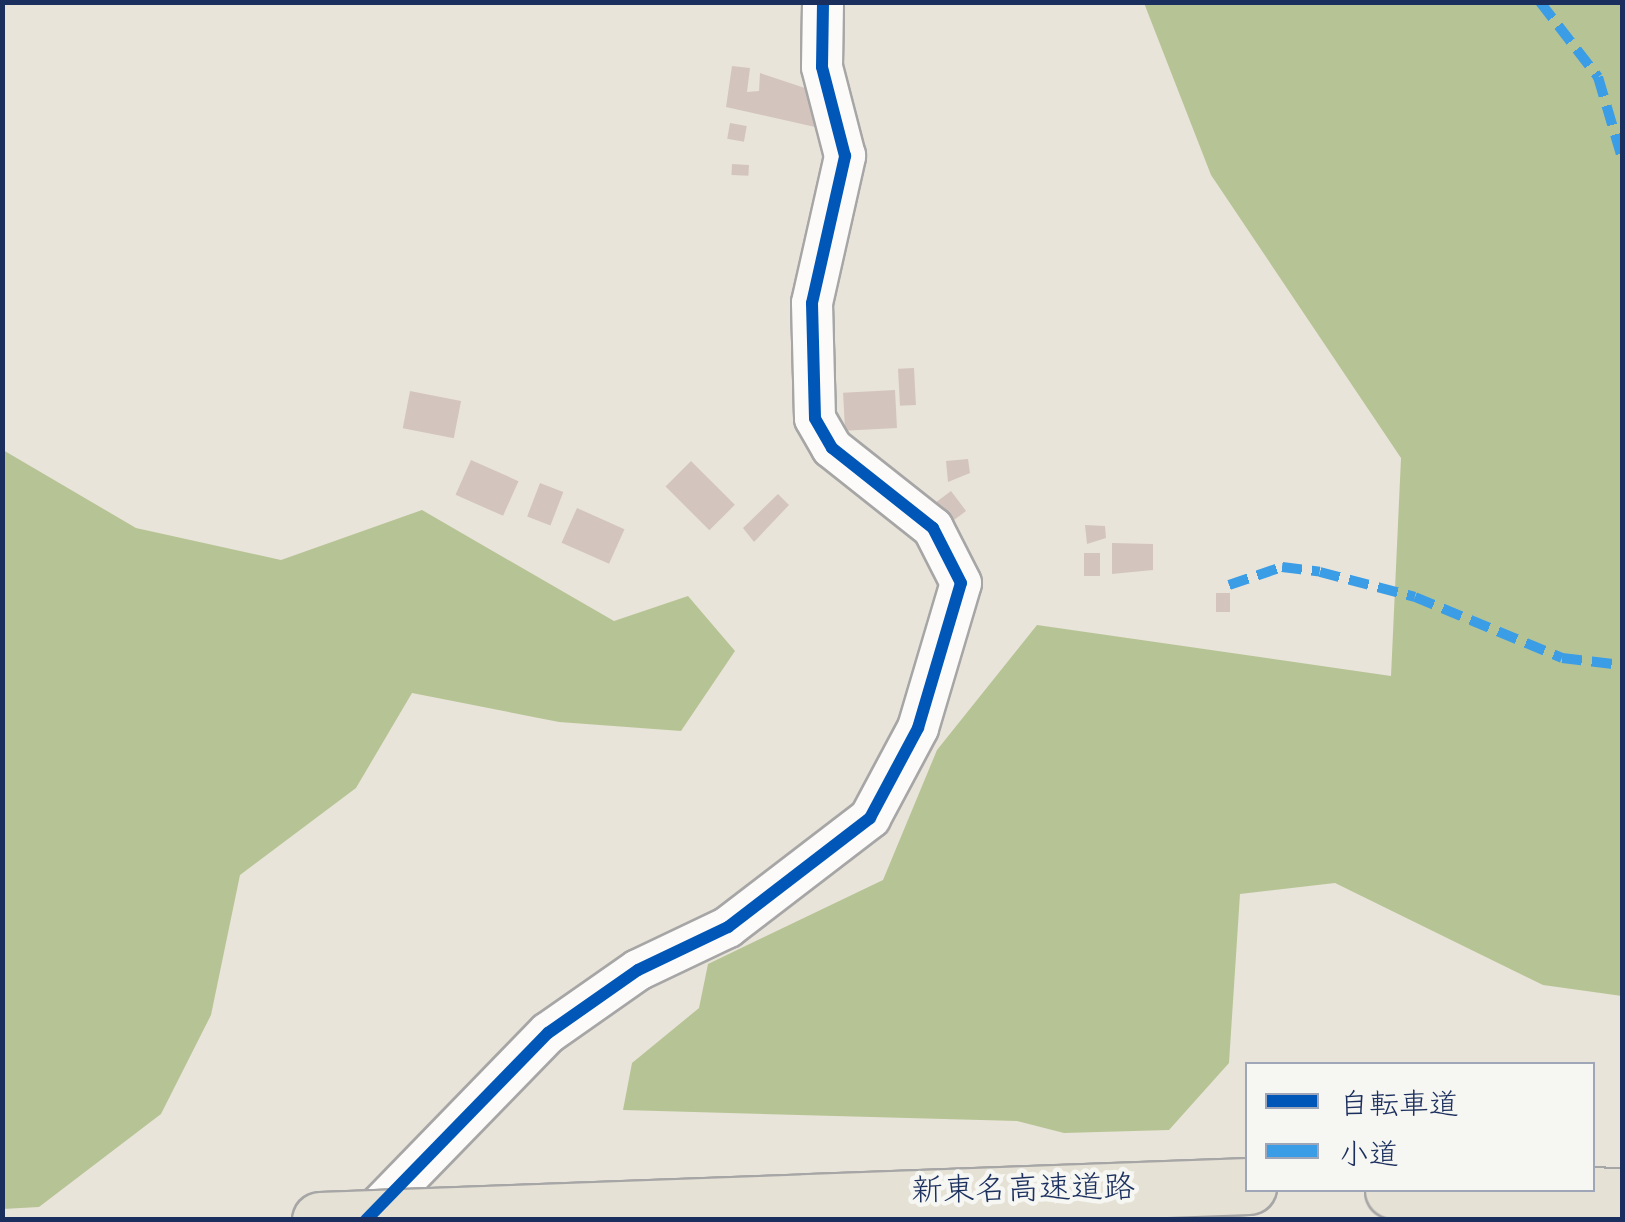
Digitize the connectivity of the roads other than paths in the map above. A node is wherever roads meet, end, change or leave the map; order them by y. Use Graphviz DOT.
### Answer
graph roads {
  1 [pos="823,2"];
  2 [pos="1245,1186"];
  3 [pos="1479,1192"];
  4 [pos="1607,1195"];
  5 [pos="320,1220"];
  6 [pos="366,1220"];
  1 -- 6 [label="street"];
  2 -- 5 [label="highway, 新東名高速道路, bridge"];
  3 -- 4 [label="highway"];
}
